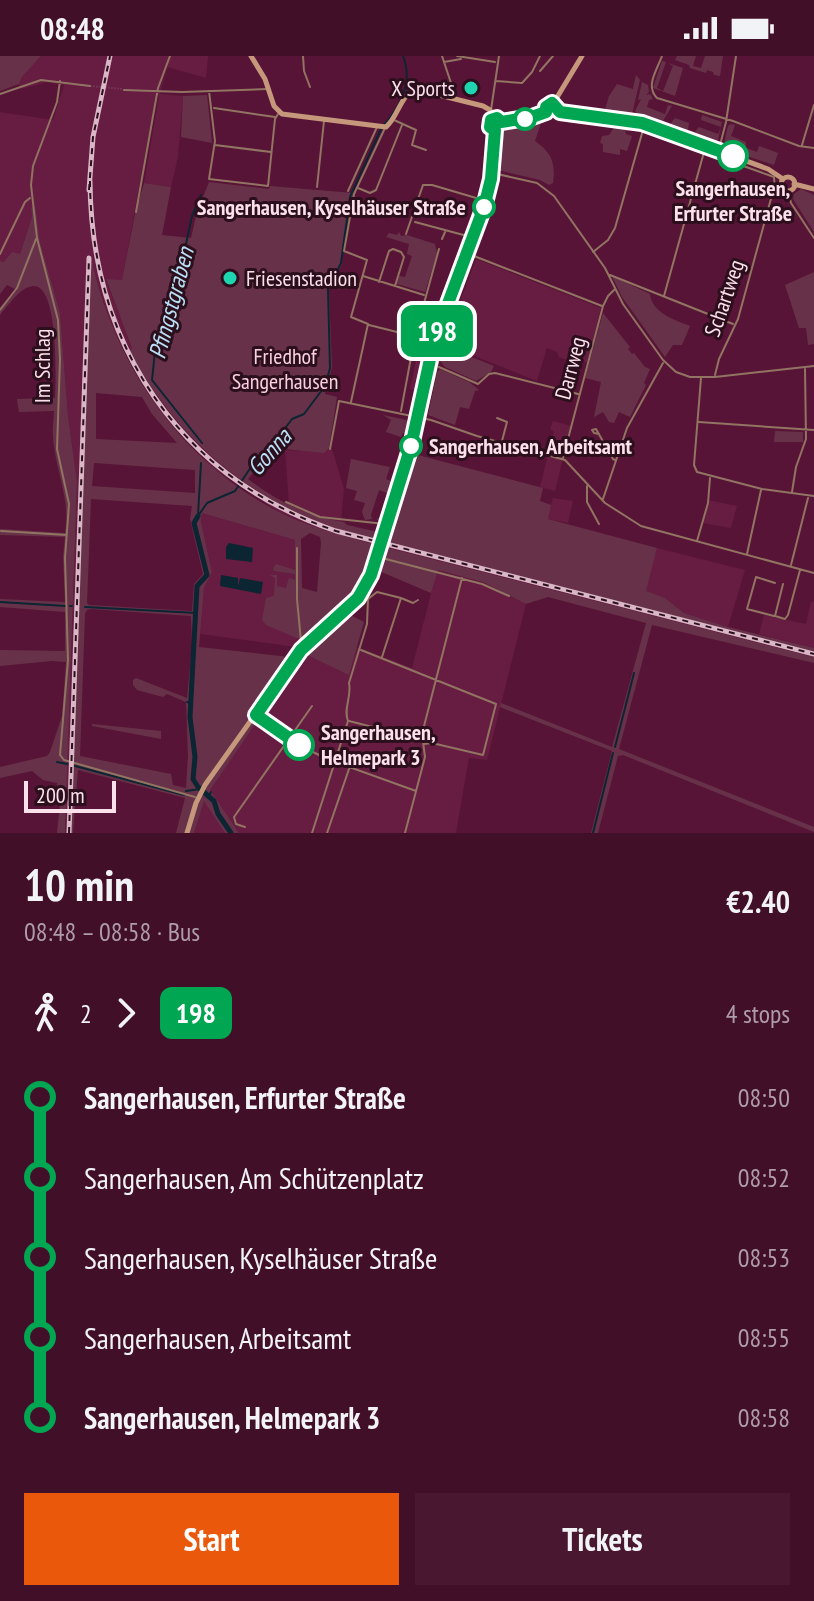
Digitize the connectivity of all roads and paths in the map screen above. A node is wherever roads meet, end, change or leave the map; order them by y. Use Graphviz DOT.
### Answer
graph roads {
  1 [pos="170,56"];
  2 [pos="251,56"];
  3 [pos="303,56"];
  4 [pos="442,56"];
  5 [pos="499,56"];
  6 [pos="540,56"];
  7 [pos="553,56"];
  8 [pos="582,56"];
  9 [pos="662,56"];
  10 [pos="736,56"];
  11 [pos="459,57"];
  12 [pos="443,62"];
  13 [pos="498,63"];
  14 [pos="540,71"];
  15 [pos="60,81"];
  16 [pos="496,81"];
  17 [pos="90,86"];
  18 [pos="310,87"];
  19 [pos="268,88"];
  20 [pos="124,90"];
  21 [pos="158,91"];
  22 [pos="209,91"];
  23 [pos="0,94"];
  24 [pos="449,98"];
  25 [pos="553,104"];
  26 [pos="814,105"];
  27 [pos="211,108"];
  28 [pos="490,110"];
  29 [pos="557,111"];
  30 [pos="546,112"];
  31 [pos="278,115"];
  32 [pos="493,118"];
  33 [pos="324,119"];
  34 [pos="727,119"];
  35 [pos="393,120"];
  36 [pos="501,122"];
  37 [pos="402,125"];
  38 [pos="382,126"];
  39 [pos="495,130"];
  40 [pos="670,136"];
  41 [pos="215,145"];
  42 [pos="802,147"];
  43 [pos="814,148"];
  44 [pos="426,150"];
  45 [pos="718,151"];
  46 [pos="272,152"];
  47 [pos="704,152"];
  48 [pos="491,173"];
  49 [pos="794,184"];
  50 [pos="784,186"];
  51 [pos="317,187"];
  52 [pos="357,187"];
  53 [pos="814,189"];
  54 [pos="348,191"];
  55 [pos="775,191"];
  56 [pos="32,198"];
  57 [pos="486,200"];
  58 [pos="136,212"];
  59 [pos="482,215"];
  60 [pos="415,222"];
  61 [pos="445,231"];
  62 [pos="406,234"];
  63 [pos="37,238"];
  64 [pos="473,238"];
  65 [pos="814,238"];
  66 [pos="442,239"];
  67 [pos="439,249"];
  68 [pos="593,252"];
  69 [pos="0,254"];
  70 [pos="474,256"];
  71 [pos="608,275"];
  72 [pos="363,276"];
  73 [pos="379,282"];
  74 [pos="395,286"];
  75 [pos="615,289"];
  76 [pos="425,295"];
  77 [pos="664,296"];
  78 [pos="603,306"];
  79 [pos="0,310"];
  80 [pos="368,324"];
  81 [pos="735,325"];
  82 [pos="415,336"];
  83 [pos="434,341"];
  84 [pos="664,361"];
  85 [pos="437,366"];
  86 [pos="814,366"];
  87 [pos="805,367"];
  88 [pos="701,377"];
  89 [pos="715,377"];
  90 [pos="580,394"];
  91 [pos="351,403"];
  92 [pos="427,409"];
  93 [pos="401,413"];
  94 [pos="418,417"];
  95 [pos="497,418"];
  96 [pos="698,422"];
  97 [pos="806,430"];
  98 [pos="814,430"];
  99 [pos="599,434"];
  100 [pos="501,443"];
  101 [pos="330,449"];
  102 [pos="563,459"];
  103 [pos="616,460"];
  104 [pos="710,476"];
  105 [pos="588,485"];
  106 [pos="762,489"];
  107 [pos="791,493"];
  108 [pos="808,495"];
  109 [pos="814,496"];
  110 [pos="602,500"];
  111 [pos="286,502"];
  112 [pos="386,524"];
  113 [pos="599,524"];
  114 [pos="1,531"];
  115 [pos="68,535"];
  116 [pos="696,542"];
  117 [pos="297,548"];
  118 [pos="746,555"];
  119 [pos="377,556"];
  120 [pos="790,566"];
  121 [pos="800,569"];
  122 [pos="814,573"];
  123 [pos="462,578"];
  124 [pos="775,583"];
  125 [pos="783,584"];
  126 [pos="509,596"];
  127 [pos="401,598"];
  128 [pos="418,600"];
  129 [pos="775,616"];
  130 [pos="305,645"];
  131 [pos="360,650"];
  132 [pos="382,658"];
  133 [pos="436,679"];
  134 [pos="312,706"];
  135 [pos="256,715"];
  136 [pos="348,721"];
  137 [pos="289,738"];
  138 [pos="422,739"];
  139 [pos="424,744"];
  140 [pos="334,762"];
  141 [pos="350,768"];
  142 [pos="416,791"];
  143 [pos="199,796"];
  144 [pos="245,827"];
  145 [pos="187,833"];
  146 [pos="312,833"];
  147 [pos="327,833"];
  148 [pos="405,833"];
  1 -- 21 [label="street"];
  2 -- 19 [label="main road"];
  3 -- 18 [label="street"];
  4 -- 12 [label="street"];
  5 -- 13 [label="street"];
  6 -- 16 [label="street"];
  7 -- 14 [label="street"];
  8 -- 25 [label="main road"];
  9 -- 34 [label="street"];
  10 -- 34 [label="street"];
  11 -- 12 [label="street"];
  11 -- 13 [label="street"];
  12 -- 24 [label="street"];
  13 -- 16 [label="street"];
  15 -- 17 [label="street"];
  15 -- 23 [label="street"];
  15 -- 56 [label="street"];
  16 -- 28 [label="street"];
  19 -- 22 [label="street"];
  19 -- 31 [label="main road"];
  20 -- 21 [label="street"];
  21 -- 22 [label="street"];
  21 -- 58 [label="street"];
  22 -- 27 [label="street"];
  24 -- 28 [label="main road"];
  24 -- 35 [label="main road"];
  25 -- 29 [label="main road"];
  25 -- 30 [label="main road"];
  26 -- 42 [label="street"];
  27 -- 31 [label="street"];
  27 -- 41 [label="street"];
  28 -- 32 [label="main road"];
  29 -- 30 [label="main road"];
  29 -- 40 [label="main road"];
  30 -- 36 [label="main road"];
  31 -- 33 [label="main road"];
  31 -- 46 [label="street"];
  32 -- 36 [label="main road"];
  32 -- 39 [label="main road"];
  33 -- 38 [label="main road"];
  33 -- 51 [label="street"];
  34 -- 42 [label="street"];
  34 -- 45 [label="street"];
  35 -- 37 [label="street"];
  35 -- 38 [label="main road"];
  36 -- 39 [label="main road"];
  37 -- 44 [label="street"];
  37 -- 52 [label="street"];
  38 -- 52 [label="street"];
  38 -- 54 [label="street"];
  39 -- 48 [label="main road"];
  40 -- 45 [label="main road"];
  40 -- 47 [label="street"];
  40 -- 68 [label="street"];
  41 -- 46 [label="street"];
  41 -- 46 [label="street"];
  42 -- 43 [label="street"];
  45 -- 50 [label="main road"];
  47 -- 55 [label="street"];
  47 -- 77 [label="street"];
  48 -- 57 [label="main road"];
  48 -- 68 [label="street"];
  49 -- 50 [label="main road"];
  49 -- 50 [label="main road"];
  49 -- 53 [label="main road"];
  50 -- 55 [label="street"];
  50 -- 65 [label="street"];
  52 -- 72 [label="street"];
  55 -- 81 [label="street, Schartweg"];
  56 -- 63 [label="street, Im Schlag"];
  56 -- 69 [label="street"];
  57 -- 59 [label="main road"];
  57 -- 62 [label="street"];
  59 -- 64 [label="main road"];
  59 -- 70 [label="street"];
  60 -- 61 [label="street"];
  61 -- 64 [label="street"];
  61 -- 66 [label="street"];
  63 -- 79 [label="street"];
  63 -- 115 [label="street, Im Schlag"];
  64 -- 83 [label="main road"];
  67 -- 76 [label="street"];
  68 -- 71 [label="street"];
  70 -- 78 [label="street"];
  70 -- 85 [label="street"];
  71 -- 75 [label="street"];
  71 -- 77 [label="street"];
  72 -- 73 [label="street"];
  72 -- 80 [label="street"];
  73 -- 74 [label="street"];
  73 -- 74 [label="street"];
  74 -- 76 [label="street"];
  75 -- 78 [label="street, Darrweg"];
  75 -- 84 [label="street"];
  76 -- 82 [label="street"];
  77 -- 81 [label="street"];
  78 -- 90 [label="street, Darrweg"];
  80 -- 82 [label="street"];
  80 -- 91 [label="street"];
  81 -- 89 [label="street, Schartweg"];
  82 -- 83 [label="street"];
  82 -- 93 [label="street"];
  83 -- 94 [label="main road"];
  84 -- 88 [label="street"];
  84 -- 103 [label="street"];
  85 -- 90 [label="street"];
  85 -- 92 [label="street"];
  86 -- 87 [label="street"];
  87 -- 89 [label="street"];
  87 -- 97 [label="street"];
  88 -- 89 [label="street"];
  88 -- 96 [label="street"];
  90 -- 102 [label="street, Darrweg"];
  91 -- 93 [label="street"];
  91 -- 101 [label="street"];
  93 -- 94 [label="street"];
  94 -- 100 [label="street"];
  94 -- 112 [label="main road"];
  95 -- 100 [label="street"];
  96 -- 97 [label="street"];
  96 -- 104 [label="street"];
  97 -- 98 [label="street"];
  97 -- 107 [label="street"];
  99 -- 103 [label="street"];
  100 -- 102 [label="street"];
  102 -- 105 [label="street"];
  103 -- 110 [label="street"];
  104 -- 106 [label="street"];
  104 -- 116 [label="street"];
  105 -- 110 [label="street"];
  105 -- 113 [label="street"];
  106 -- 107 [label="street"];
  106 -- 118 [label="street"];
  107 -- 108 [label="street"];
  108 -- 109 [label="street"];
  108 -- 120 [label="street"];
  110 -- 116 [label="street"];
  111 -- 112 [label="street"];
  112 -- 119 [label="main road"];
  114 -- 115 [label="street"];
  115 -- 143 [label="street, Im Schlag"];
  116 -- 118 [label="street"];
  117 -- 130 [label="street"];
  118 -- 120 [label="street"];
  119 -- 123 [label="street"];
  119 -- 130 [label="main road"];
  120 -- 121 [label="street"];
  121 -- 122 [label="street"];
  121 -- 129 [label="street"];
  123 -- 126 [label="street"];
  123 -- 133 [label="street"];
  124 -- 129 [label="street"];
  125 -- 129 [label="street"];
  127 -- 128 [label="street"];
  127 -- 131 [label="street"];
  127 -- 132 [label="street"];
  130 -- 135 [label="main road"];
  131 -- 132 [label="street"];
  131 -- 136 [label="street"];
  132 -- 133 [label="street"];
  133 -- 138 [label="street"];
  133 -- 139 [label="street"];
  134 -- 137 [label="street"];
  135 -- 137 [label="street"];
  135 -- 143 [label="main road"];
  136 -- 138 [label="street"];
  136 -- 140 [label="street"];
  137 -- 140 [label="street"];
  137 -- 144 [label="street"];
  138 -- 139 [label="street"];
  139 -- 142 [label="street"];
  140 -- 141 [label="street"];
  140 -- 146 [label="street"];
  141 -- 142 [label="street"];
  141 -- 147 [label="street"];
  142 -- 148 [label="street"];
  143 -- 145 [label="main road"];
}
